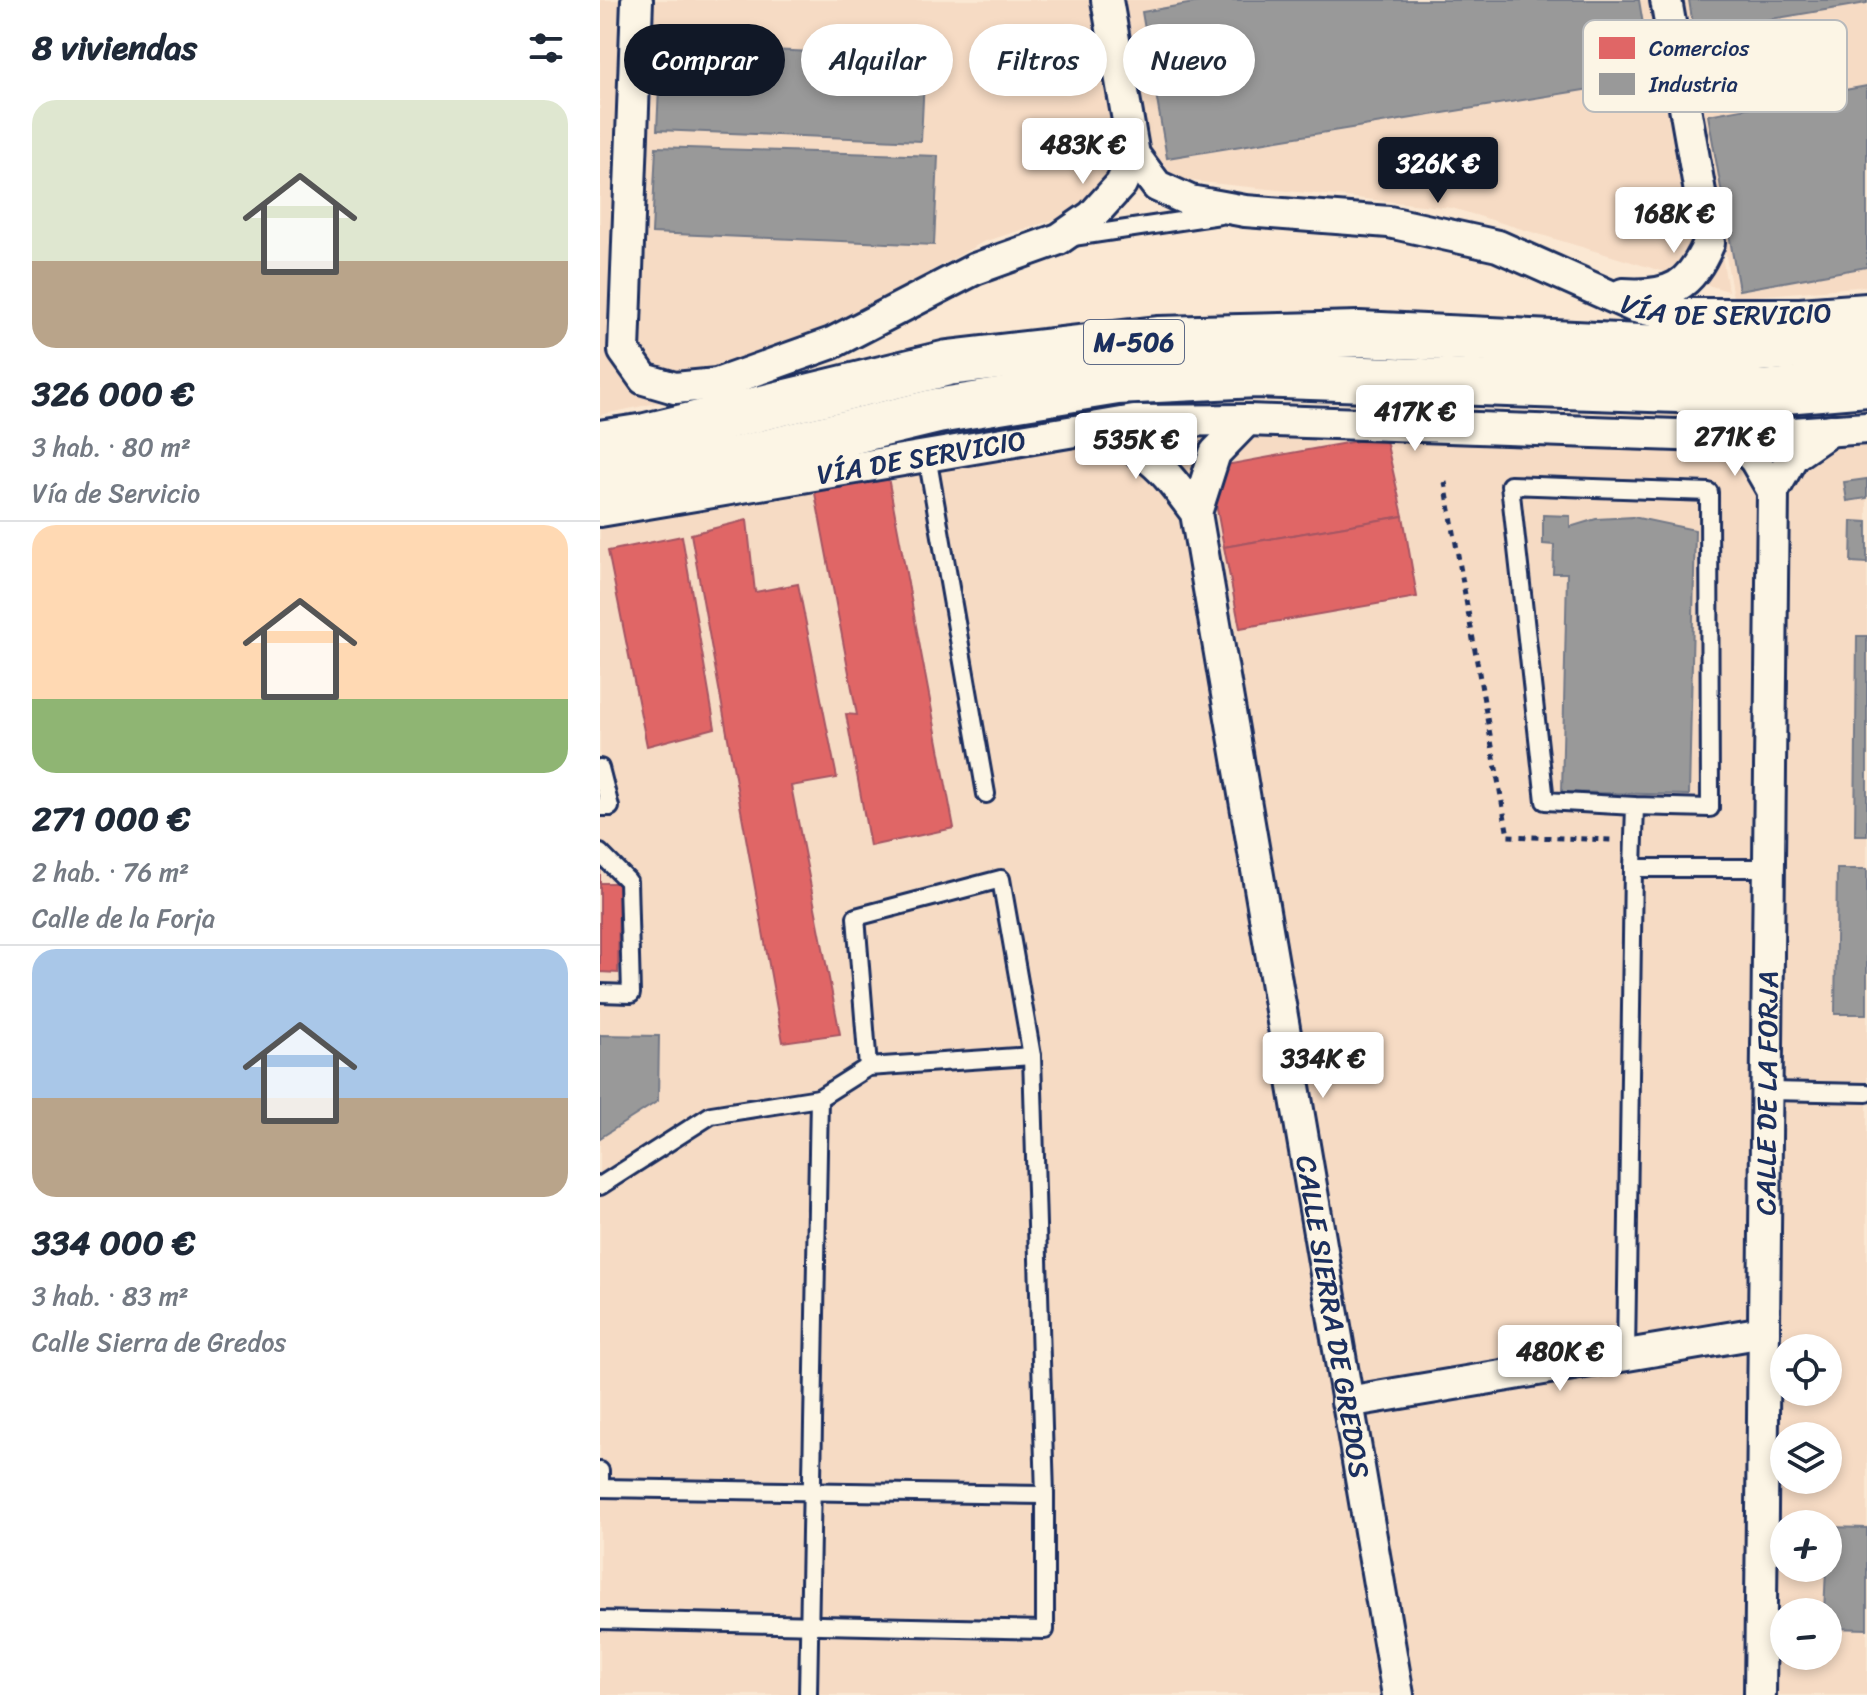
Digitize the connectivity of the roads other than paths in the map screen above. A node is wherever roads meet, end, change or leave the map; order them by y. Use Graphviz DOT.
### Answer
graph roads {
  1 [pos="637,0"];
  2 [pos="1107,0"];
  3 [pos="1666,0"];
  4 [pos="1670,20"];
  5 [pos="1686,112"];
  6 [pos="1134,155"];
  7 [pos="1245,211"];
  8 [pos="1059,239"];
  9 [pos="1609,293"];
  10 [pos="1867,309"];
  11 [pos="1867,342"];
  12 [pos="832,343"];
  13 [pos="1867,384"];
  14 [pos="1247,420"];
  15 [pos="688,426"];
  16 [pos="1867,428"];
  17 [pos="1092,429"];
  18 [pos="1831,430"];
  19 [pos="1734,437"];
  20 [pos="600,443"];
  21 [pos="927,456"];
  22 [pos="600,486"];
  23 [pos="1773,491"];
  24 [pos="600,511"];
  25 [pos="1196,513"];
  26 [pos="600,768"];
  27 [pos="986,794"];
  28 [pos="1635,806"];
  29 [pos="600,807"];
  30 [pos="600,853"];
  31 [pos="1633,868"];
  32 [pos="1769,868"];
  33 [pos="600,993"];
  34 [pos="1032,1056"];
  35 [pos="868,1067"];
  36 [pos="1766,1091"];
  37 [pos="1867,1093"];
  38 [pos="819,1098"];
  39 [pos="600,1186"];
  40 [pos="1764,1332"];
  41 [pos="1626,1355"];
  42 [pos="1347,1402"];
  43 [pos="600,1471"];
  44 [pos="812,1492"];
  45 [pos="1045,1495"];
  46 [pos="600,1620"];
  47 [pos="810,1627"];
  48 [pos="808,1695"];
  49 [pos="1398,1695"];
  50 [pos="1760,1695"];
  1 -- 12 [label="street"];
  2 -- 6 [label="street"];
  3 -- 4 [label="street"];
  5 -- 9 [label="street"];
  6 -- 7 [label="street"];
  6 -- 8 [label="street"];
  7 -- 8 [label="lane, VÍA DE SERVICIO"];
  7 -- 9 [label="street, VÍA DE SERVICIO"];
  8 -- 12 [label="street, VÍA DE SERVICIO"];
  9 -- 10 [label="street, VÍA DE SERVICIO"];
  11 -- 15 [label="main road, M-506"];
  12 -- 15 [label="lane, VÍA DE SERVICIO"];
  13 -- 22 [label="main road, M-506"];
  14 -- 17 [label="street, VÍA DE SERVICIO"];
  14 -- 19 [label="street, VÍA DE SERVICIO"];
  14 -- 25 [label="street, CALLE SIERRA DE GREDOS"];
  15 -- 20 [label="main road, M-506"];
  16 -- 18 [label="street, VÍA DE SERVICIO"];
  17 -- 21 [label="street, VÍA DE SERVICIO"];
  17 -- 25 [label="street, CALLE SIERRA DE GREDOS"];
  18 -- 19 [label="street, VÍA DE SERVICIO"];
  18 -- 23 [label="street, CALLE DE LA FORJA"];
  19 -- 23 [label="street"];
  21 -- 24 [label="street, VÍA DE SERVICIO"];
  21 -- 27 [label="lane"];
  23 -- 32 [label="street, CALLE DE LA FORJA"];
  25 -- 42 [label="street, CALLE SIERRA DE GREDOS"];
  26 -- 29 [label="lane"];
  28 -- 28 [label="lane"];
  28 -- 31 [label="lane"];
  30 -- 33 [label="lane"];
  31 -- 32 [label="lane"];
  31 -- 41 [label="lane"];
  32 -- 36 [label="street, CALLE DE LA FORJA"];
  34 -- 35 [label="lane"];
  34 -- 35 [label="lane"];
  34 -- 45 [label="lane"];
  35 -- 38 [label="lane"];
  36 -- 37 [label="lane"];
  36 -- 40 [label="street, CALLE DE LA FORJA"];
  38 -- 39 [label="lane"];
  38 -- 44 [label="lane"];
  40 -- 41 [label="street"];
  40 -- 50 [label="street, CALLE DE LA FORJA"];
  41 -- 42 [label="street"];
  42 -- 49 [label="street, CALLE SIERRA DE GREDOS"];
  43 -- 44 [label="lane"];
  44 -- 45 [label="lane"];
  44 -- 47 [label="lane"];
  45 -- 47 [label="lane"];
  46 -- 47 [label="lane"];
  47 -- 48 [label="lane"];
}
